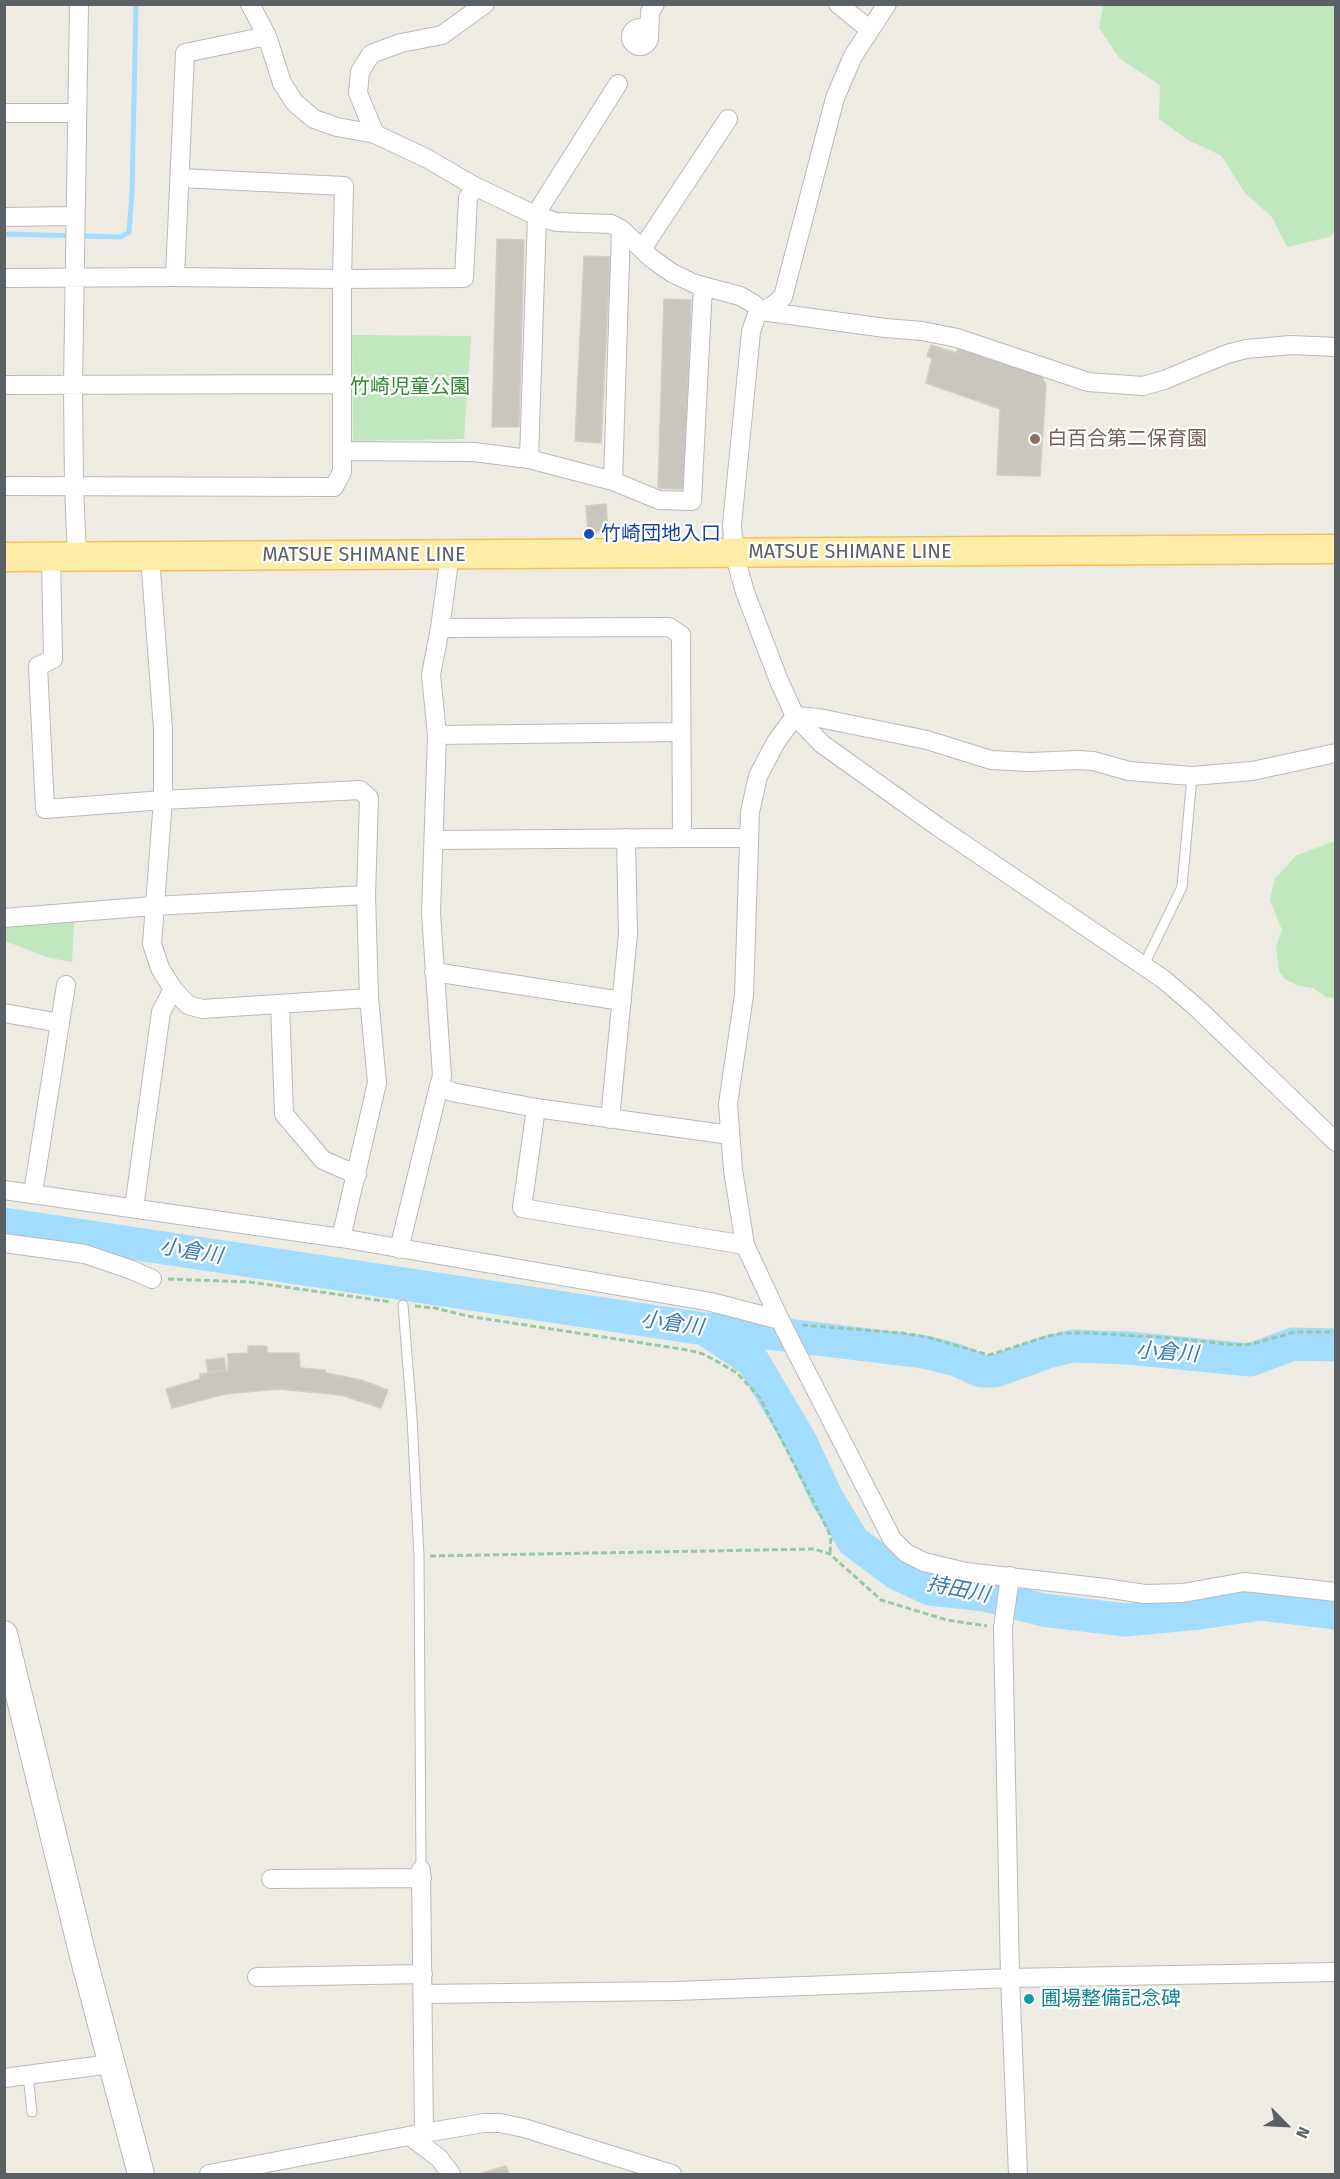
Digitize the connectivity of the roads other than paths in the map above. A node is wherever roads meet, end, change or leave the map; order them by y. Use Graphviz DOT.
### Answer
graph roads {
  1 [pos="79,4"];
  2 [pos="250,4"];
  3 [pos="484,4"];
  4 [pos="655,4"];
  5 [pos="838,4"];
  6 [pos="887,4"];
  7 [pos="870,30"];
  8 [pos="267,36"];
  9 [pos="649,37"];
  10 [pos="618,84"];
  11 [pos="4,113"];
  12 [pos="76,113"];
  13 [pos="728,118"];
  14 [pos="375,134"];
  15 [pos="180,178"];
  16 [pos="474,186"];
  17 [pos="74,216"];
  18 [pos="537,216"];
  19 [pos="4,218"];
  20 [pos="621,229"];
  21 [pos="642,249"];
  22 [pos="175,277"];
  23 [pos="4,278"];
  24 [pos="74,279"];
  25 [pos="342,279"];
  26 [pos="703,286"];
  27 [pos="761,311"];
  28 [pos="1335,347"];
  29 [pos="342,384"];
  30 [pos="4,386"];
  31 [pos="73,386"];
  32 [pos="342,451"];
  33 [pos="529,459"];
  34 [pos="614,481"];
  35 [pos="4,486"];
  36 [pos="74,486"];
  37 [pos="1335,549"];
  38 [pos="734,553"];
  39 [pos="450,555"];
  40 [pos="64,556"];
  41 [pos="4,557"];
  42 [pos="150,557"];
  43 [pos="440,628"];
  44 [pos="795,716"];
  45 [pos="681,732"];
  46 [pos="437,735"];
  47 [pos="1335,753"];
  48 [pos="1192,776"];
  49 [pos="163,800"];
  50 [pos="626,838"];
  51 [pos="682,838"];
  52 [pos="749,838"];
  53 [pos="434,840"];
  54 [pos="366,894"];
  55 [pos="153,906"];
  56 [pos="4,918"];
  57 [pos="1144,965"];
  58 [pos="434,972"];
  59 [pos="66,986"];
  60 [pos="173,988"];
  61 [pos="369,998"];
  62 [pos="622,1001"];
  63 [pos="280,1004"];
  64 [pos="4,1013"];
  65 [pos="60,1023"];
  66 [pos="439,1086"];
  67 [pos="536,1108"];
  68 [pos="610,1119"];
  69 [pos="730,1135"];
  70 [pos="1335,1142"];
  71 [pos="357,1175"];
  72 [pos="4,1190"];
  73 [pos="33,1193"];
  74 [pos="134,1208"];
  75 [pos="341,1238"];
  76 [pos="4,1243"];
  77 [pos="745,1245"];
  78 [pos="399,1249"];
  79 [pos="152,1279"];
  80 [pos="403,1305"];
  81 [pos="781,1323"];
  82 [pos="1010,1579"];
  83 [pos="1335,1592"];
  84 [pos="4,1634"];
  85 [pos="422,1874"];
  86 [pos="271,1879"];
  87 [pos="1335,1972"];
  88 [pos="423,1974"];
  89 [pos="257,1977"];
  90 [pos="1010,1978"];
  91 [pos="423,1994"];
  92 [pos="111,2064"];
  93 [pos="28,2075"];
  94 [pos="4,2078"];
  95 [pos="32,2112"];
  96 [pos="417,2135"];
  97 [pos="141,2175"];
  98 [pos="209,2175"];
  99 [pos="451,2175"];
  100 [pos="672,2175"];
  101 [pos="1018,2175"];
  1 -- 12 [label="street"];
  2 -- 8 [label="street"];
  3 -- 14 [label="street"];
  4 -- 9 [label="street"];
  5 -- 7 [label="street"];
  6 -- 7 [label="street"];
  7 -- 27 [label="street"];
  8 -- 14 [label="street"];
  8 -- 15 [label="street"];
  10 -- 18 [label="street"];
  11 -- 12 [label="street"];
  12 -- 17 [label="street"];
  13 -- 21 [label="street"];
  14 -- 16 [label="street"];
  15 -- 22 [label="street"];
  15 -- 25 [label="street"];
  16 -- 18 [label="street"];
  16 -- 25 [label="street"];
  17 -- 19 [label="street"];
  17 -- 24 [label="street"];
  18 -- 20 [label="street"];
  18 -- 33 [label="street"];
  20 -- 21 [label="street"];
  20 -- 34 [label="street"];
  21 -- 26 [label="street"];
  22 -- 24 [label="street"];
  22 -- 25 [label="street"];
  23 -- 24 [label="street"];
  24 -- 31 [label="street"];
  25 -- 29 [label="street"];
  26 -- 27 [label="street"];
  26 -- 34 [label="street"];
  27 -- 28 [label="street"];
  27 -- 38 [label="street"];
  29 -- 31 [label="street"];
  29 -- 32 [label="street"];
  30 -- 31 [label="street"];
  31 -- 36 [label="street"];
  32 -- 33 [label="street"];
  32 -- 36 [label="street"];
  33 -- 34 [label="street"];
  35 -- 36 [label="street"];
  36 -- 40 [label="street"];
  37 -- 38 [label="main road, MATSUE SHIMANE LINE"];
  38 -- 39 [label="main road, MATSUE SHIMANE LINE"];
  38 -- 44 [label="street"];
  39 -- 42 [label="main road, MATSUE SHIMANE LINE"];
  39 -- 43 [label="street"];
  40 -- 41 [label="main road, MATSUE SHIMANE LINE"];
  40 -- 42 [label="main road, MATSUE SHIMANE LINE"];
  40 -- 49 [label="street"];
  42 -- 49 [label="street"];
  43 -- 45 [label="street"];
  43 -- 46 [label="street"];
  44 -- 48 [label="street"];
  44 -- 52 [label="street"];
  44 -- 57 [label="street"];
  45 -- 46 [label="street"];
  45 -- 51 [label="street"];
  46 -- 53 [label="street"];
  47 -- 48 [label="street"];
  48 -- 57 [label="lane"];
  49 -- 54 [label="street"];
  49 -- 55 [label="street"];
  50 -- 51 [label="street"];
  50 -- 53 [label="street"];
  50 -- 62 [label="street"];
  51 -- 52 [label="street"];
  52 -- 69 [label="street"];
  53 -- 58 [label="street"];
  54 -- 55 [label="street"];
  54 -- 61 [label="street"];
  55 -- 56 [label="street"];
  55 -- 60 [label="street"];
  57 -- 70 [label="street"];
  58 -- 62 [label="street"];
  58 -- 66 [label="street"];
  59 -- 65 [label="street"];
  60 -- 63 [label="street"];
  60 -- 74 [label="street"];
  61 -- 63 [label="street"];
  61 -- 71 [label="street"];
  62 -- 68 [label="street"];
  63 -- 71 [label="street"];
  64 -- 65 [label="street"];
  65 -- 73 [label="street"];
  66 -- 67 [label="street"];
  66 -- 78 [label="street"];
  67 -- 68 [label="street"];
  67 -- 77 [label="street"];
  68 -- 69 [label="street"];
  69 -- 77 [label="street"];
  71 -- 75 [label="street"];
  72 -- 73 [label="street"];
  73 -- 74 [label="street"];
  74 -- 75 [label="street"];
  75 -- 78 [label="street"];
  76 -- 79 [label="street"];
  77 -- 81 [label="street"];
  78 -- 81 [label="street"];
  80 -- 85 [label="lane"];
  81 -- 82 [label="street"];
  82 -- 83 [label="street"];
  82 -- 90 [label="street"];
  84 -- 92 [label="street"];
  85 -- 86 [label="street"];
  85 -- 88 [label="street"];
  87 -- 90 [label="street"];
  88 -- 89 [label="street"];
  88 -- 91 [label="street"];
  90 -- 91 [label="street"];
  90 -- 101 [label="street"];
  91 -- 96 [label="street"];
  92 -- 93 [label="street"];
  92 -- 97 [label="street"];
  93 -- 94 [label="street"];
  93 -- 95 [label="lane"];
  96 -- 98 [label="street"];
  96 -- 99 [label="street"];
  96 -- 100 [label="street"];
}
